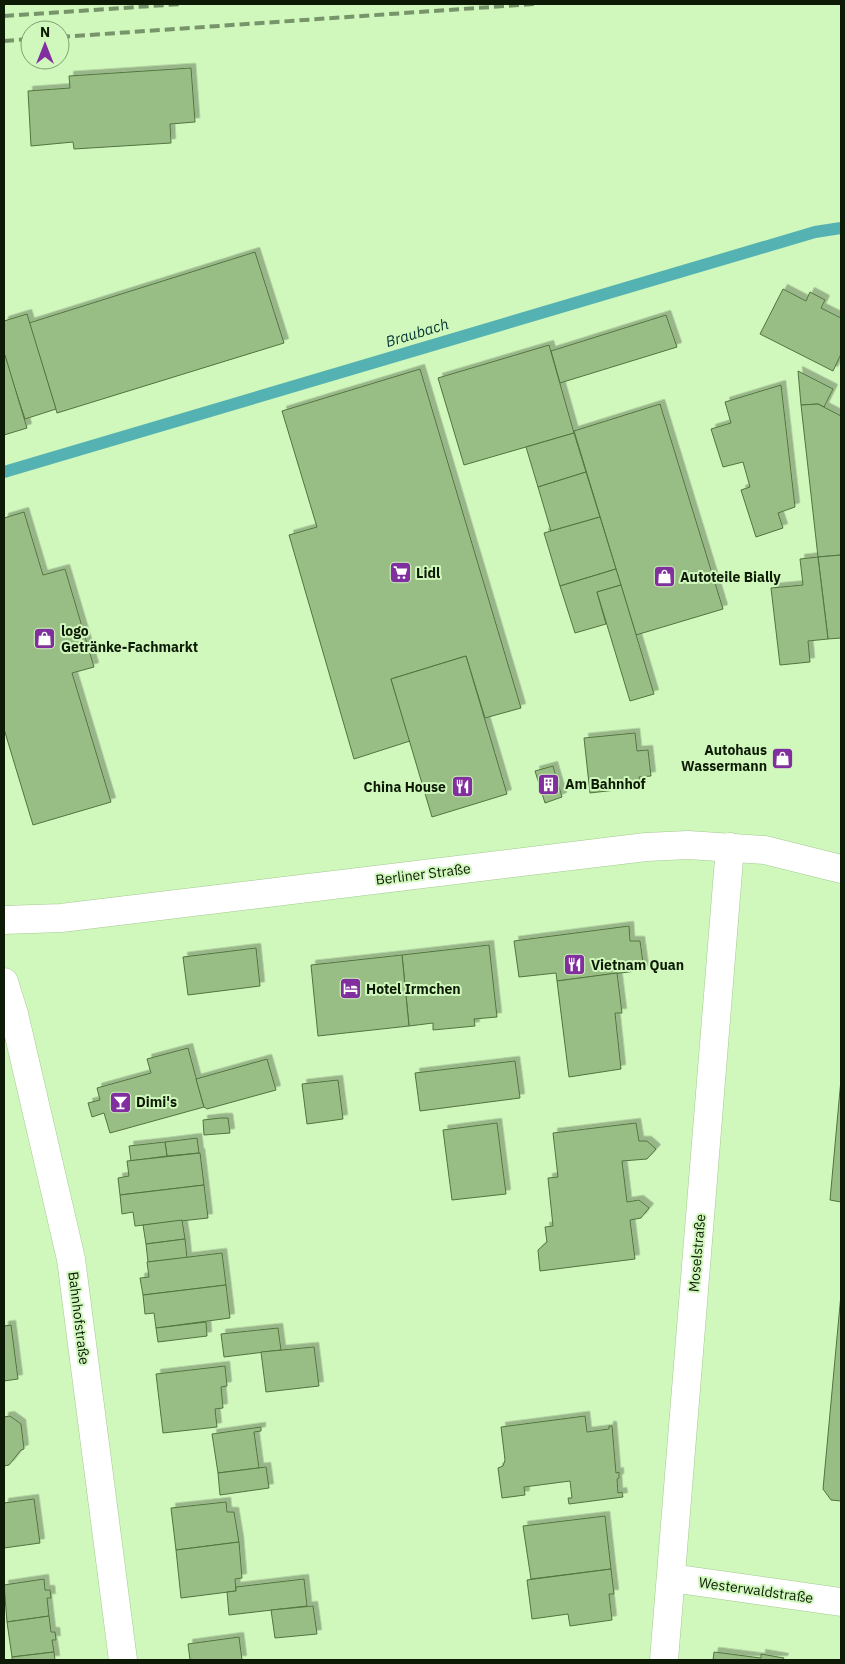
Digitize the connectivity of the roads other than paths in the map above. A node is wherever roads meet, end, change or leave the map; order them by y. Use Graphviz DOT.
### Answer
graph roads {
  1 [pos="730,847"];
  2 [pos="841,869"];
  3 [pos="4,920"];
  4 [pos="4,982"];
  5 [pos="671,1578"];
  6 [pos="841,1602"];
  7 [pos="123,1660"];
  8 [pos="664,1660"];
  1 -- 2 [label="street, Berliner Straße"];
  1 -- 3 [label="street, Berliner Straße"];
  1 -- 5 [label="street, Moselstraße"];
  4 -- 7 [label="street, Bahnhofstraße"];
  5 -- 6 [label="street, Westerwaldstraße"];
  5 -- 8 [label="street, Moselstraße"];
}
